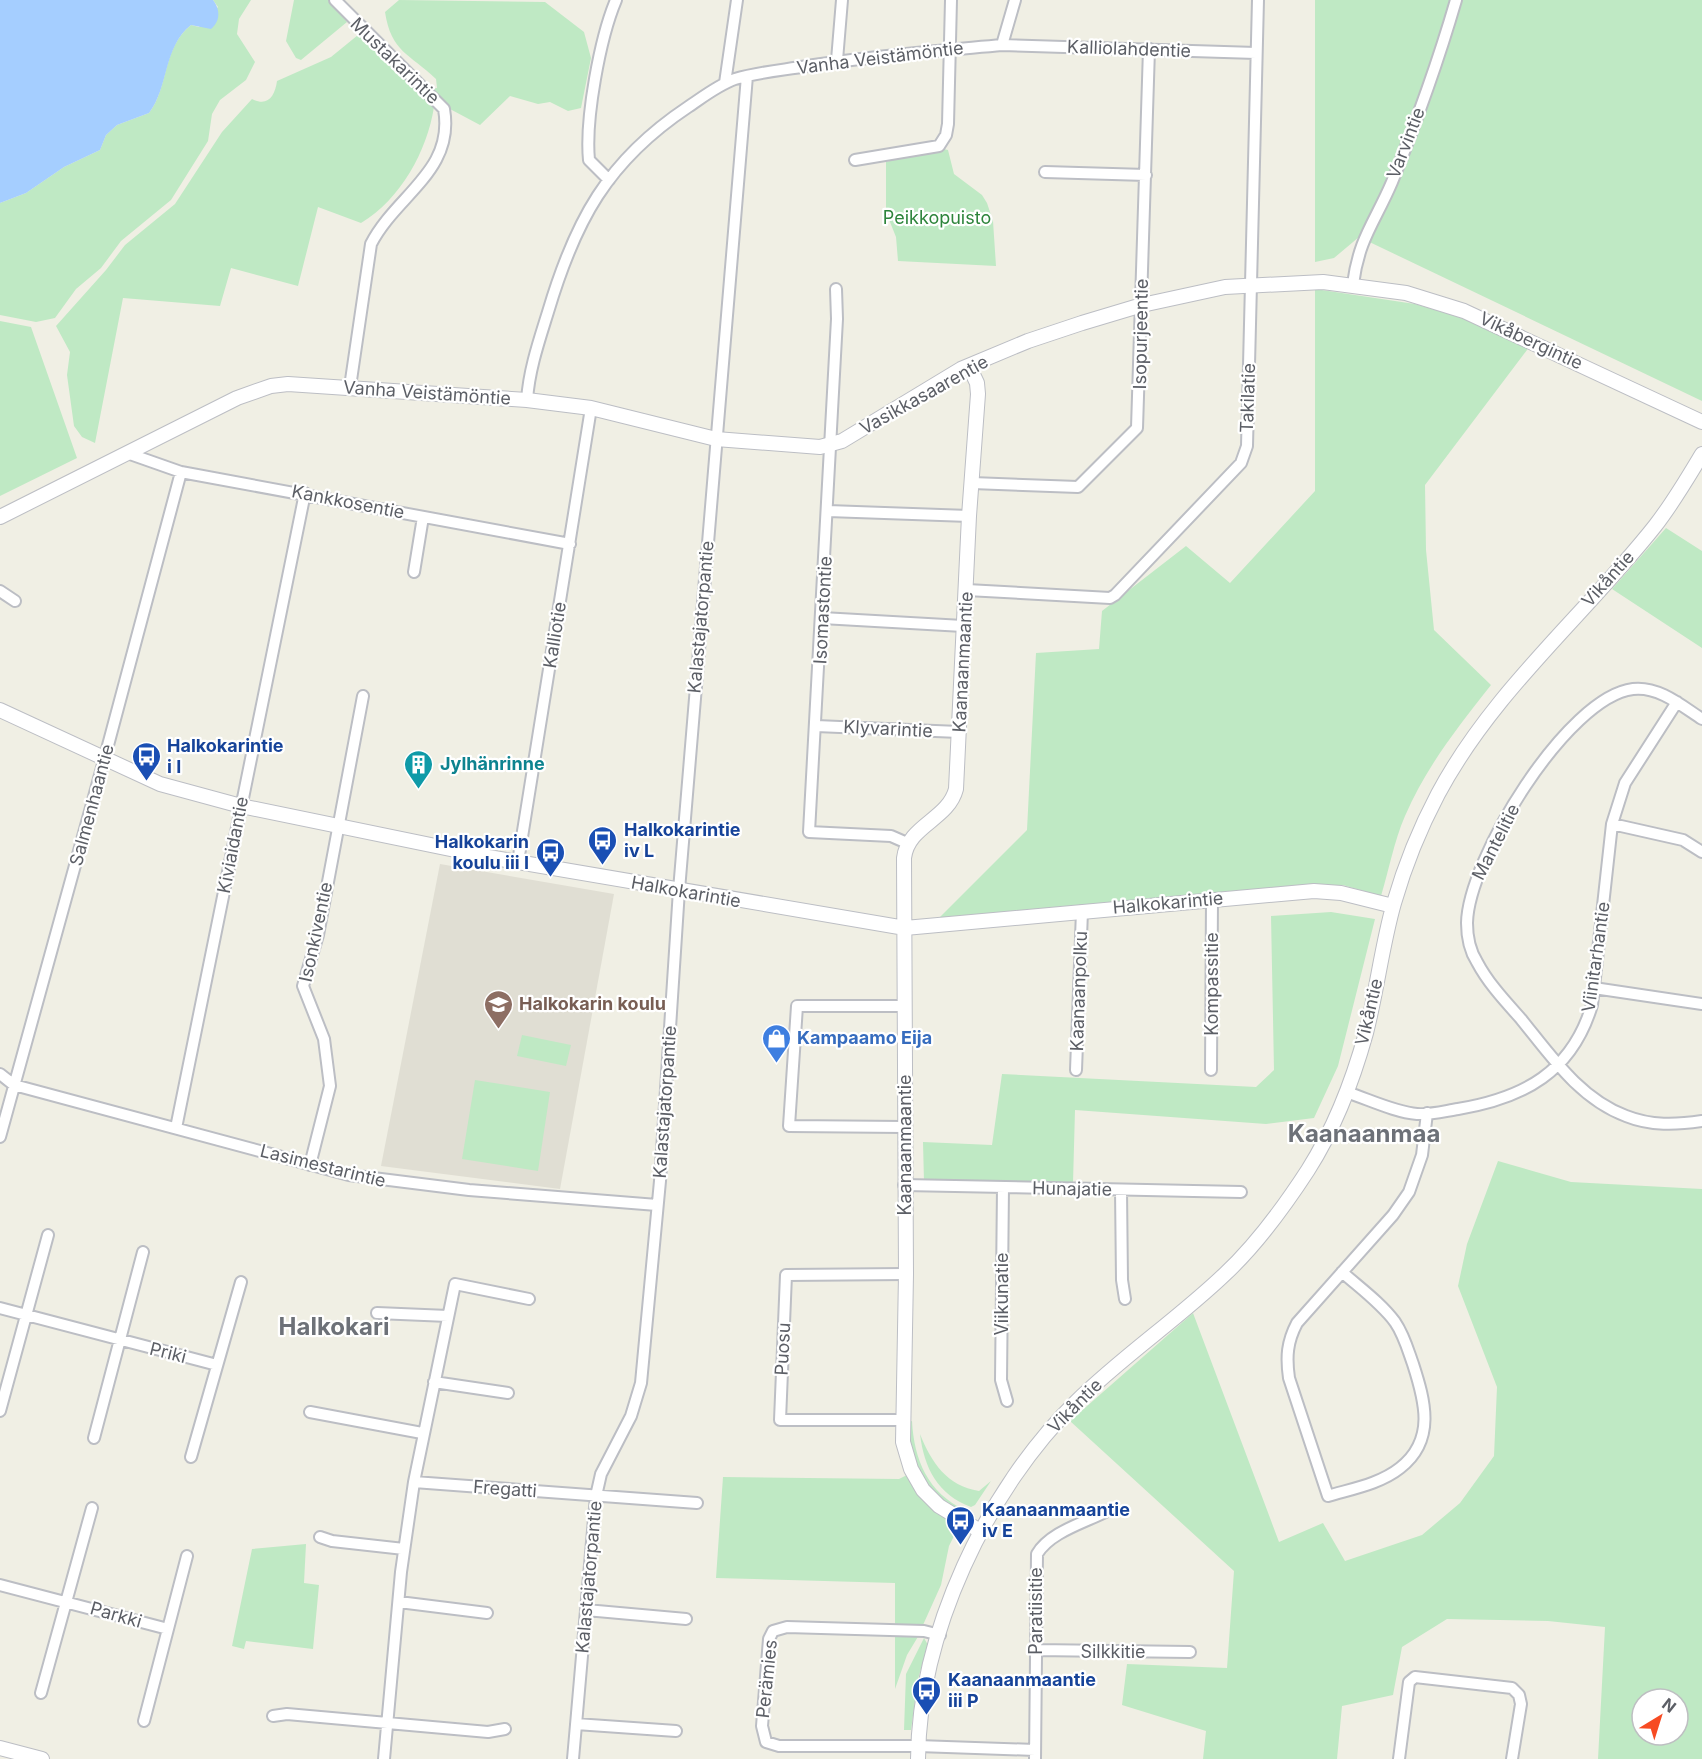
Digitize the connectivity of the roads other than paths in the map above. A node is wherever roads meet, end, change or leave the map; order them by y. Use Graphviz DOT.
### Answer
graph roads {
  1 [pos="335,0"];
  2 [pos="616,0"];
  3 [pos="737,0"];
  4 [pos="842,0"];
  5 [pos="951,0"];
  6 [pos="1015,0"];
  7 [pos="1258,0"];
  8 [pos="1456,0"];
  9 [pos="1002,45"];
  10 [pos="1149,49"];
  11 [pos="950,50"];
  12 [pos="1256,53"];
  13 [pos="837,60"];
  14 [pos="747,76"];
  15 [pos="724,83"];
  16 [pos="855,160"];
  17 [pos="1045,172"];
  18 [pos="1146,175"];
  19 [pos="609,180"];
  20 [pos="1251,284"];
  21 [pos="1353,284"];
  22 [pos="836,289"];
  23 [pos="1142,305"];
  24 [pos="969,366"];
  25 [pos="350,387"];
  26 [pos="527,400"];
  27 [pos="591,408"];
  28 [pos="1702,422"];
  29 [pos="716,439"];
  30 [pos="829,445"];
  31 [pos="127,453"];
  32 [pos="1702,454"];
  33 [pos="181,472"];
  34 [pos="972,483"];
  35 [pos="305,493"];
  36 [pos="828,511"];
  37 [pos="969,516"];
  38 [pos="0,517"];
  39 [pos="423,517"];
  40 [pos="570,544"];
  41 [pos="414,572"];
  42 [pos="967,590"];
  43 [pos="0,591"];
  44 [pos="15,601"];
  45 [pos="822,618"];
  46 [pos="963,626"];
  47 [pos="363,696"];
  48 [pos="1677,702"];
  49 [pos="0,710"];
  50 [pos="1702,719"];
  51 [pos="816,726"];
  52 [pos="959,732"];
  53 [pos="104,758"];
  54 [pos="241,806"];
  55 [pos="1612,824"];
  56 [pos="337,827"];
  57 [pos="907,843"];
  58 [pos="1702,852"];
  59 [pos="518,862"];
  60 [pos="679,890"];
  61 [pos="1212,899"];
  62 [pos="1393,906"];
  63 [pos="1082,911"];
  64 [pos="905,928"];
  65 [pos="1594,988"];
  66 [pos="1702,1004"];
  67 [pos="905,1006"];
  68 [pos="1559,1064"];
  69 [pos="1076,1070"];
  70 [pos="1211,1070"];
  71 [pos="0,1074"];
  72 [pos="14,1085"];
  73 [pos="1346,1092"];
  74 [pos="1427,1113"];
  75 [pos="1702,1121"];
  76 [pos="904,1126"];
  77 [pos="176,1128"];
  78 [pos="0,1137"];
  79 [pos="310,1165"];
  80 [pos="904,1185"];
  81 [pos="1003,1187"];
  82 [pos="1121,1190"];
  83 [pos="1241,1192"];
  84 [pos="657,1205"];
  85 [pos="48,1235"];
  86 [pos="143,1252"];
  87 [pos="1342,1272"];
  88 [pos="906,1275"];
  89 [pos="241,1282"];
  90 [pos="529,1299"];
  91 [pos="1125,1299"];
  92 [pos="0,1308"];
  93 [pos="377,1313"];
  94 [pos="27,1314"];
  95 [pos="448,1316"];
  96 [pos="119,1341"];
  97 [pos="217,1365"];
  98 [pos="434,1382"];
  99 [pos="508,1393"];
  100 [pos="1007,1401"];
  101 [pos="0,1411"];
  102 [pos="310,1412"];
  103 [pos="902,1420"];
  104 [pos="422,1433"];
  105 [pos="94,1438"];
  106 [pos="191,1457"];
  107 [pos="414,1482"];
  108 [pos="596,1496"];
  109 [pos="697,1503"];
  110 [pos="92,1508"];
  111 [pos="1107,1511"];
  112 [pos="980,1531"];
  113 [pos="320,1537"];
  114 [pos="404,1549"];
  115 [pos="187,1556"];
  116 [pos="0,1585"];
  117 [pos="65,1601"];
  118 [pos="399,1602"];
  119 [pos="586,1610"];
  120 [pos="487,1613"];
  121 [pos="686,1619"];
  122 [pos="168,1629"];
  123 [pos="940,1635"];
  124 [pos="1036,1650"];
  125 [pos="1190,1652"];
  126 [pos="41,1693"];
  127 [pos="273,1716"];
  128 [pos="144,1721"];
  129 [pos="576,1724"];
  130 [pos="387,1725"];
  131 [pos="505,1729"];
  132 [pos="676,1731"];
  133 [pos="0,1748"];
  134 [pos="918,1753"];
  135 [pos="1035,1755"];
  136 [pos="42,1759"];
  137 [pos="384,1759"];
  138 [pos="573,1759"];
  139 [pos="1399,1759"];
  140 [pos="1512,1759"];
  1 -- 25 [label="street, Mustakarintie"];
  2 -- 19 [label="street"];
  3 -- 15 [label="street"];
  4 -- 13 [label="street"];
  5 -- 11 [label="street"];
  6 -- 9 [label="street"];
  7 -- 12 [label="street, Takilatie"];
  8 -- 21 [label="street, Varvintie"];
  9 -- 10 [label="street, Kalliolahdentie"];
  9 -- 11 [label="street, Vanha Veistämöntie"];
  10 -- 12 [label="street, Kalliolahdentie"];
  10 -- 18 [label="street, Isopurjeentie"];
  11 -- 13 [label="street, Vanha Veistämöntie"];
  11 -- 16 [label="street"];
  12 -- 20 [label="street, Takilatie"];
  13 -- 14 [label="street, Vanha Veistämöntie"];
  14 -- 15 [label="street, Vanha Veistämöntie"];
  14 -- 29 [label="street, Kalastajatorpantie"];
  15 -- 19 [label="street, Vanha Veistämöntie"];
  17 -- 18 [label="street"];
  18 -- 23 [label="street, Isopurjeentie"];
  19 -- 26 [label="street, Vanha Veistämöntie"];
  20 -- 21 [label="street, Vasikkasaarentie"];
  20 -- 23 [label="street, Vasikkasaarentie"];
  20 -- 42 [label="street, Takilatie"];
  21 -- 28 [label="street, Vikåbergintie"];
  22 -- 30 [label="street, Isomastontie"];
  23 -- 24 [label="street, Vasikkasaarentie"];
  23 -- 34 [label="street, Isopurjeentie"];
  24 -- 30 [label="street, Vasikkasaarentie"];
  24 -- 34 [label="street, Kaanaanmaantie"];
  25 -- 26 [label="street, Vanha Veistämöntie"];
  25 -- 31 [label="street, Vanha Veistämöntie"];
  26 -- 27 [label="street, Vasikkasaarentie"];
  27 -- 29 [label="street, Vasikkasaarentie"];
  27 -- 40 [label="street, Kalliotie"];
  29 -- 30 [label="street, Vasikkasaarentie"];
  29 -- 60 [label="street, Kalastajatorpantie"];
  30 -- 36 [label="street, Isomastontie"];
  31 -- 33 [label="street, Kankkosentie"];
  31 -- 38 [label="street, Vanha Veistämöntie"];
  32 -- 62 [label="street, Vikåntie"];
  33 -- 35 [label="street, Kankkosentie"];
  33 -- 53 [label="street, Salmenhaantie"];
  34 -- 37 [label="street, Kaanaanmaantie"];
  35 -- 39 [label="street, Kankkosentie"];
  35 -- 54 [label="street, Kiviaidantie"];
  36 -- 37 [label="street"];
  36 -- 45 [label="street, Isomastontie"];
  37 -- 42 [label="street, Kaanaanmaantie"];
  39 -- 40 [label="street, Kankkosentie"];
  39 -- 41 [label="street"];
  40 -- 59 [label="street, Kalliotie"];
  42 -- 46 [label="street, Kaanaanmaantie"];
  43 -- 44 [label="street"];
  45 -- 46 [label="street"];
  45 -- 51 [label="street, Isomastontie"];
  46 -- 52 [label="street, Kaanaanmaantie"];
  47 -- 56 [label="street, Isonkiventie"];
  48 -- 50 [label="street, Mantelitie"];
  48 -- 55 [label="street, Viinitarhantie"];
  48 -- 68 [label="street, Mantelitie"];
  49 -- 53 [label="street, Halkokarintie"];
  51 -- 52 [label="street, Klyvarintie"];
  51 -- 57 [label="street, Isomastontie"];
  52 -- 57 [label="street, Kaanaanmaantie"];
  53 -- 54 [label="street, Halkokarintie"];
  53 -- 72 [label="street, Salmenhaantie"];
  54 -- 56 [label="street, Halkokarintie"];
  54 -- 77 [label="street, Kiviaidantie"];
  55 -- 58 [label="street"];
  55 -- 65 [label="street, Viinitarhantie"];
  56 -- 59 [label="street, Halkokarintie"];
  56 -- 79 [label="street, Isonkiventie"];
  57 -- 64 [label="street, Kaanaanmaantie"];
  59 -- 60 [label="street, Halkokarintie"];
  60 -- 64 [label="street, Halkokarintie"];
  60 -- 84 [label="street, Kalastajatorpantie"];
  61 -- 62 [label="street, Halkokarintie"];
  61 -- 63 [label="street, Halkokarintie"];
  61 -- 70 [label="street, Kompassitie"];
  62 -- 73 [label="street, Vikåntie"];
  63 -- 64 [label="street, Halkokarintie"];
  63 -- 69 [label="street, Kaanaanpolku"];
  64 -- 67 [label="street, Kaanaanmaantie"];
  65 -- 66 [label="street"];
  65 -- 68 [label="street, Viinitarhantie"];
  67 -- 76 [label="street, Kaanaanmaantie"];
  67 -- 76 [label="street"];
  68 -- 74 [label="street, Viinitarhantie"];
  68 -- 75 [label="street, Mantelitie"];
  71 -- 72 [label="street, Lasimestarintie"];
  72 -- 77 [label="street, Lasimestarintie"];
  72 -- 78 [label="street, Salmenhaantie"];
  73 -- 74 [label="street, Viinitarhantie"];
  73 -- 112 [label="street, Vikåntie"];
  74 -- 87 [label="street"];
  76 -- 80 [label="street, Kaanaanmaantie"];
  77 -- 79 [label="street, Lasimestarintie"];
  79 -- 84 [label="street, Lasimestarintie"];
  80 -- 81 [label="street, Hunajatie"];
  80 -- 88 [label="street, Kaanaanmaantie"];
  81 -- 82 [label="street, Hunajatie"];
  81 -- 100 [label="street, Viikunatie"];
  82 -- 83 [label="street, Hunajatie"];
  82 -- 91 [label="street"];
  84 -- 108 [label="street, Kalastajatorpantie"];
  85 -- 94 [label="street"];
  86 -- 96 [label="street"];
  87 -- 87 [label="street"];
  88 -- 103 [label="street, Kaanaanmaantie"];
  88 -- 103 [label="street, Puosu"];
  89 -- 97 [label="street"];
  90 -- 95 [label="street"];
  92 -- 94 [label="street, Priki"];
  93 -- 95 [label="street"];
  94 -- 96 [label="street, Priki"];
  94 -- 101 [label="street"];
  95 -- 98 [label="street"];
  96 -- 97 [label="street, Priki"];
  96 -- 105 [label="street"];
  97 -- 106 [label="street"];
  98 -- 99 [label="street"];
  98 -- 104 [label="street"];
  102 -- 104 [label="street"];
  103 -- 112 [label="street, Kaanaanmaantie"];
  104 -- 107 [label="street"];
  107 -- 108 [label="street, Fregatti"];
  107 -- 114 [label="street"];
  108 -- 109 [label="street, Fregatti"];
  108 -- 119 [label="street, Kalastajatorpantie"];
  110 -- 117 [label="street, Parkki"];
  111 -- 124 [label="street, Paratiisitie"];
  112 -- 123 [label="street"];
  113 -- 114 [label="street"];
  114 -- 118 [label="street"];
  115 -- 122 [label="street"];
  116 -- 117 [label="street, Parkki"];
  117 -- 122 [label="street, Parkki"];
  117 -- 126 [label="street, Parkki"];
  118 -- 120 [label="street"];
  118 -- 130 [label="street"];
  119 -- 121 [label="street"];
  119 -- 129 [label="street, Kalastajatorpantie"];
  122 -- 128 [label="street"];
  123 -- 134 [label="street"];
  123 -- 134 [label="street, Perämies"];
  124 -- 125 [label="street, Silkkitie"];
  124 -- 135 [label="street, Paratiisitie"];
  127 -- 130 [label="street"];
  129 -- 132 [label="street"];
  129 -- 138 [label="street, Kalastajatorpantie"];
  130 -- 131 [label="street"];
  130 -- 137 [label="street"];
  133 -- 136 [label="street"];
  134 -- 135 [label="street"];
  139 -- 140 [label="street"];
}
